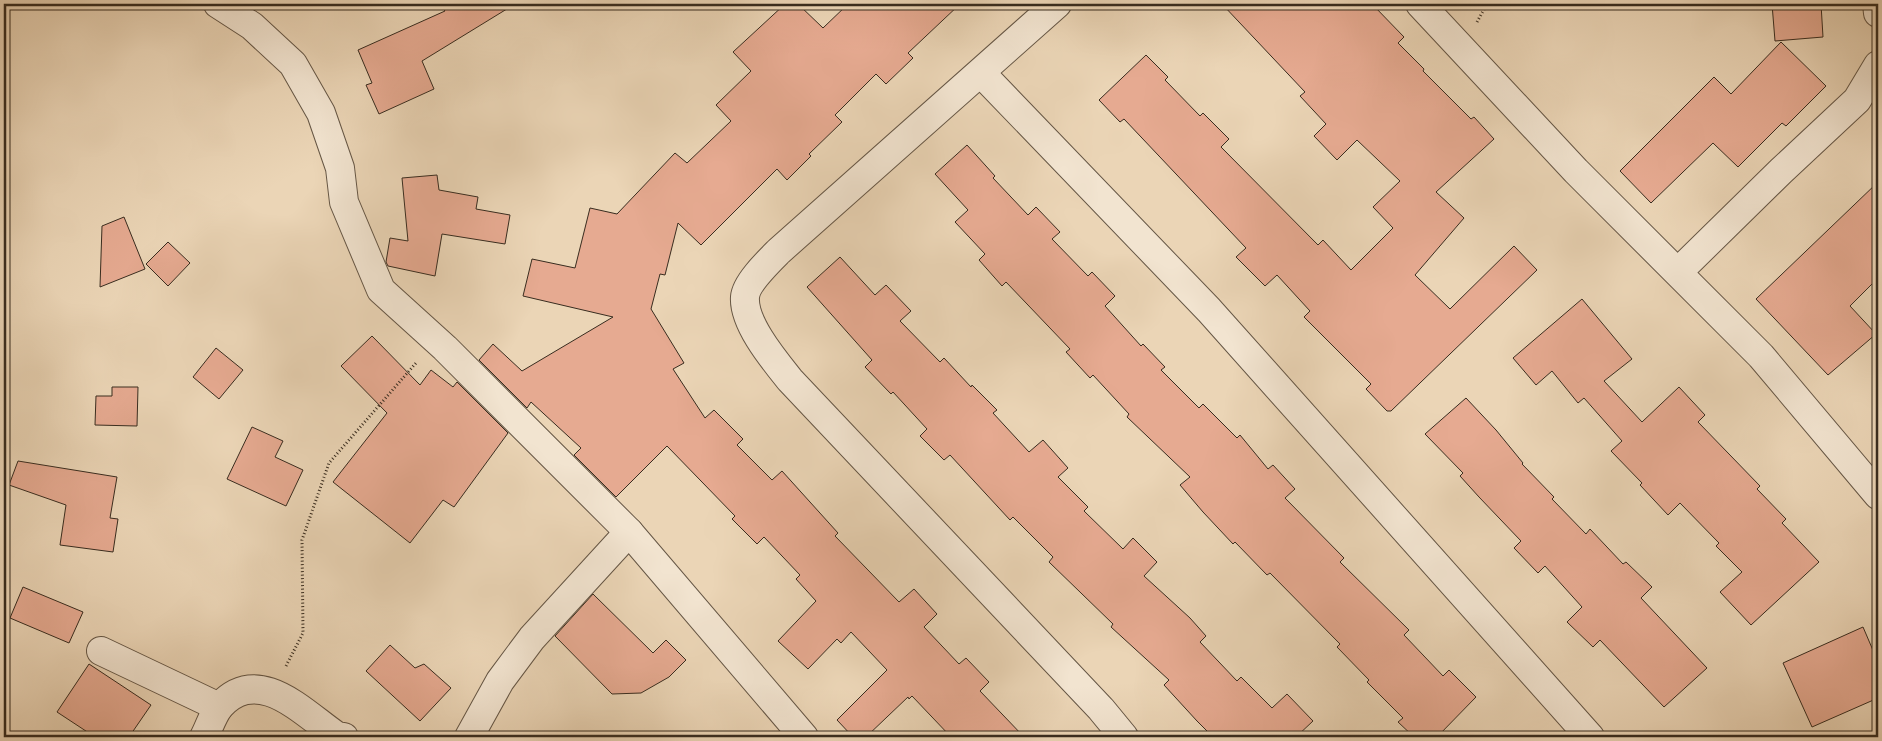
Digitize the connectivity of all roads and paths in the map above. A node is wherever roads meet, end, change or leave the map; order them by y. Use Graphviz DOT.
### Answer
graph roads {
  1 [pos="218,4"];
  2 [pos="1057,4"];
  3 [pos="1420,4"];
  4 [pos="1877,4"];
  5 [pos="1878,13"];
  6 [pos="1878,65"];
  7 [pos="981,73"];
  8 [pos="1678,272"];
  9 [pos="436,340"];
  10 [pos="1878,495"];
  11 [pos="630,532"];
  12 [pos="101,651"];
  13 [pos="272,692"];
  14 [pos="220,707"];
  15 [pos="204,737"];
  16 [pos="344,737"];
  17 [pos="469,737"];
  18 [pos="804,737"];
  19 [pos="1124,737"];
  20 [pos="1590,737"];
  1 -- 9 [label="street"];
  2 -- 7 [label="street"];
  3 -- 8 [label="street"];
  4 -- 5 [label="street"];
  6 -- 8 [label="street"];
  7 -- 19 [label="street"];
  7 -- 20 [label="street"];
  8 -- 10 [label="street"];
  9 -- 11 [label="street"];
  9 -- 13 [label="path"];
  11 -- 17 [label="street"];
  11 -- 18 [label="street"];
  12 -- 14 [label="street"];
  13 -- 14 [label="street"];
  13 -- 16 [label="street"];
  14 -- 15 [label="street"];
}
